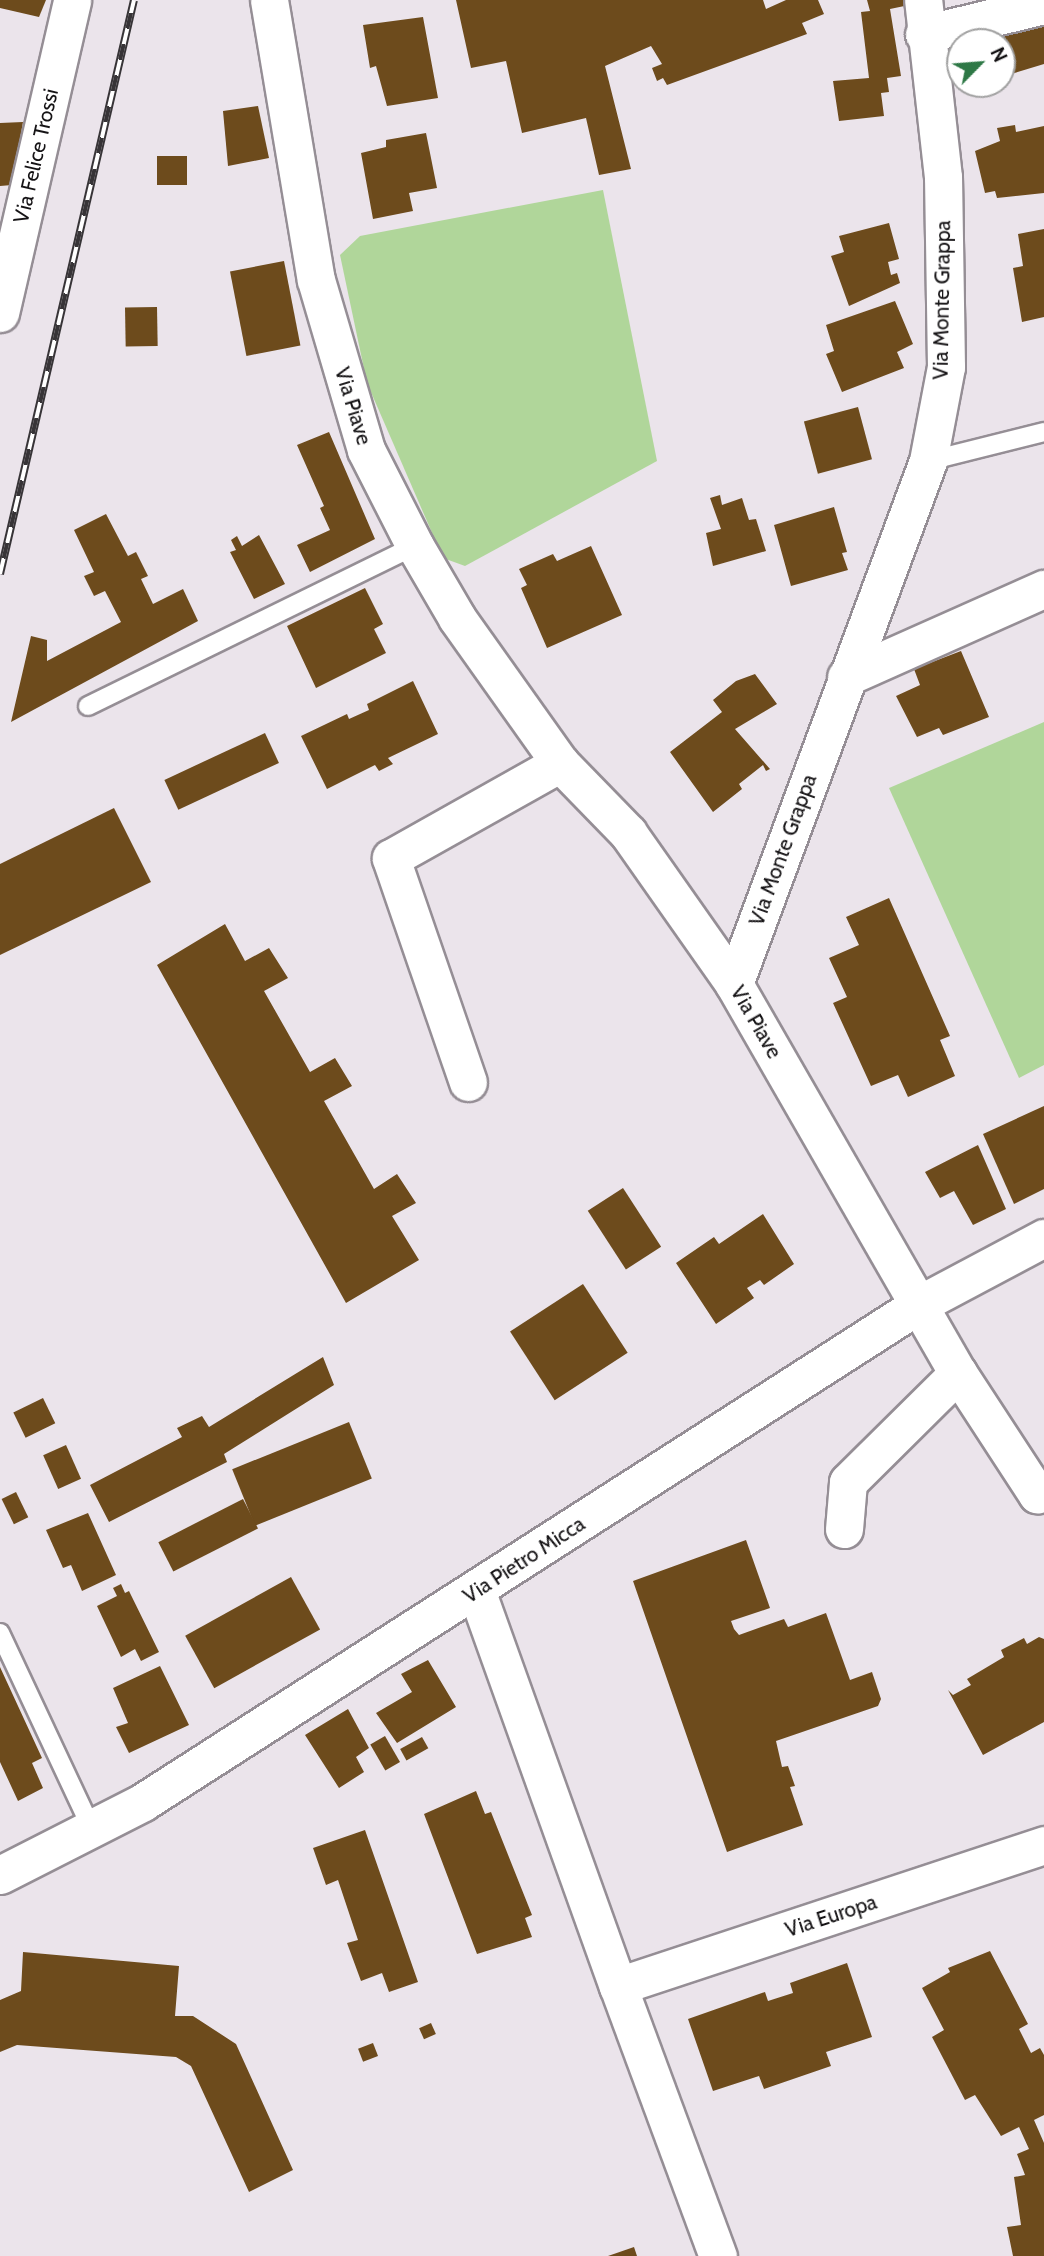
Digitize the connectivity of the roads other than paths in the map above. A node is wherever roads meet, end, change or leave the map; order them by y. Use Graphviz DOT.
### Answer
graph roads {
  1 [pos="72,0"];
  2 [pos="269,0"];
  3 [pos="1044,5"];
  4 [pos="923,17"];
  5 [pos="0,313"];
  6 [pos="1044,432"];
  7 [pos="928,461"];
  8 [pos="415,546"];
  9 [pos="1044,589"];
  10 [pos="846,677"];
  11 [pos="88,706"];
  12 [pos="560,763"];
  13 [pos="734,984"];
  14 [pos="468,1082"];
  15 [pos="1044,1238"];
  16 [pos="918,1305"];
  17 [pos="958,1373"];
  18 [pos="1044,1490"];
  19 [pos="844,1529"];
  20 [pos="476,1590"];
  21 [pos="0,1633"];
  22 [pos="92,1829"];
  23 [pos="1044,1845"];
  24 [pos="0,1875"];
  25 [pos="618,1986"];
  26 [pos="718,2256"];
  1 -- 5 [label="street, Via Felice Trossi"];
  2 -- 8 [label="street, Via Piave"];
  3 -- 4 [label="street, Via Monte Grappa"];
  4 -- 7 [label="street, Via Monte Grappa"];
  6 -- 7 [label="lane"];
  7 -- 10 [label="street, Via Monte Grappa"];
  8 -- 11 [label="lane"];
  8 -- 12 [label="street, Via Piave"];
  9 -- 10 [label="street"];
  10 -- 13 [label="street, Via Monte Grappa"];
  12 -- 13 [label="street, Via Piave"];
  12 -- 14 [label="street"];
  13 -- 16 [label="street, Via Piave"];
  15 -- 16 [label="street, Via Pietro Micca"];
  16 -- 17 [label="street, Via Piave"];
  16 -- 20 [label="street, Via Pietro Micca"];
  17 -- 18 [label="street, Via Piave"];
  17 -- 19 [label="street"];
  20 -- 22 [label="street, Via Pietro Micca"];
  20 -- 25 [label="street"];
  21 -- 22 [label="lane"];
  22 -- 24 [label="street, Via Pietro Micca"];
  23 -- 25 [label="street, Via Europa"];
  25 -- 26 [label="street"];
}
